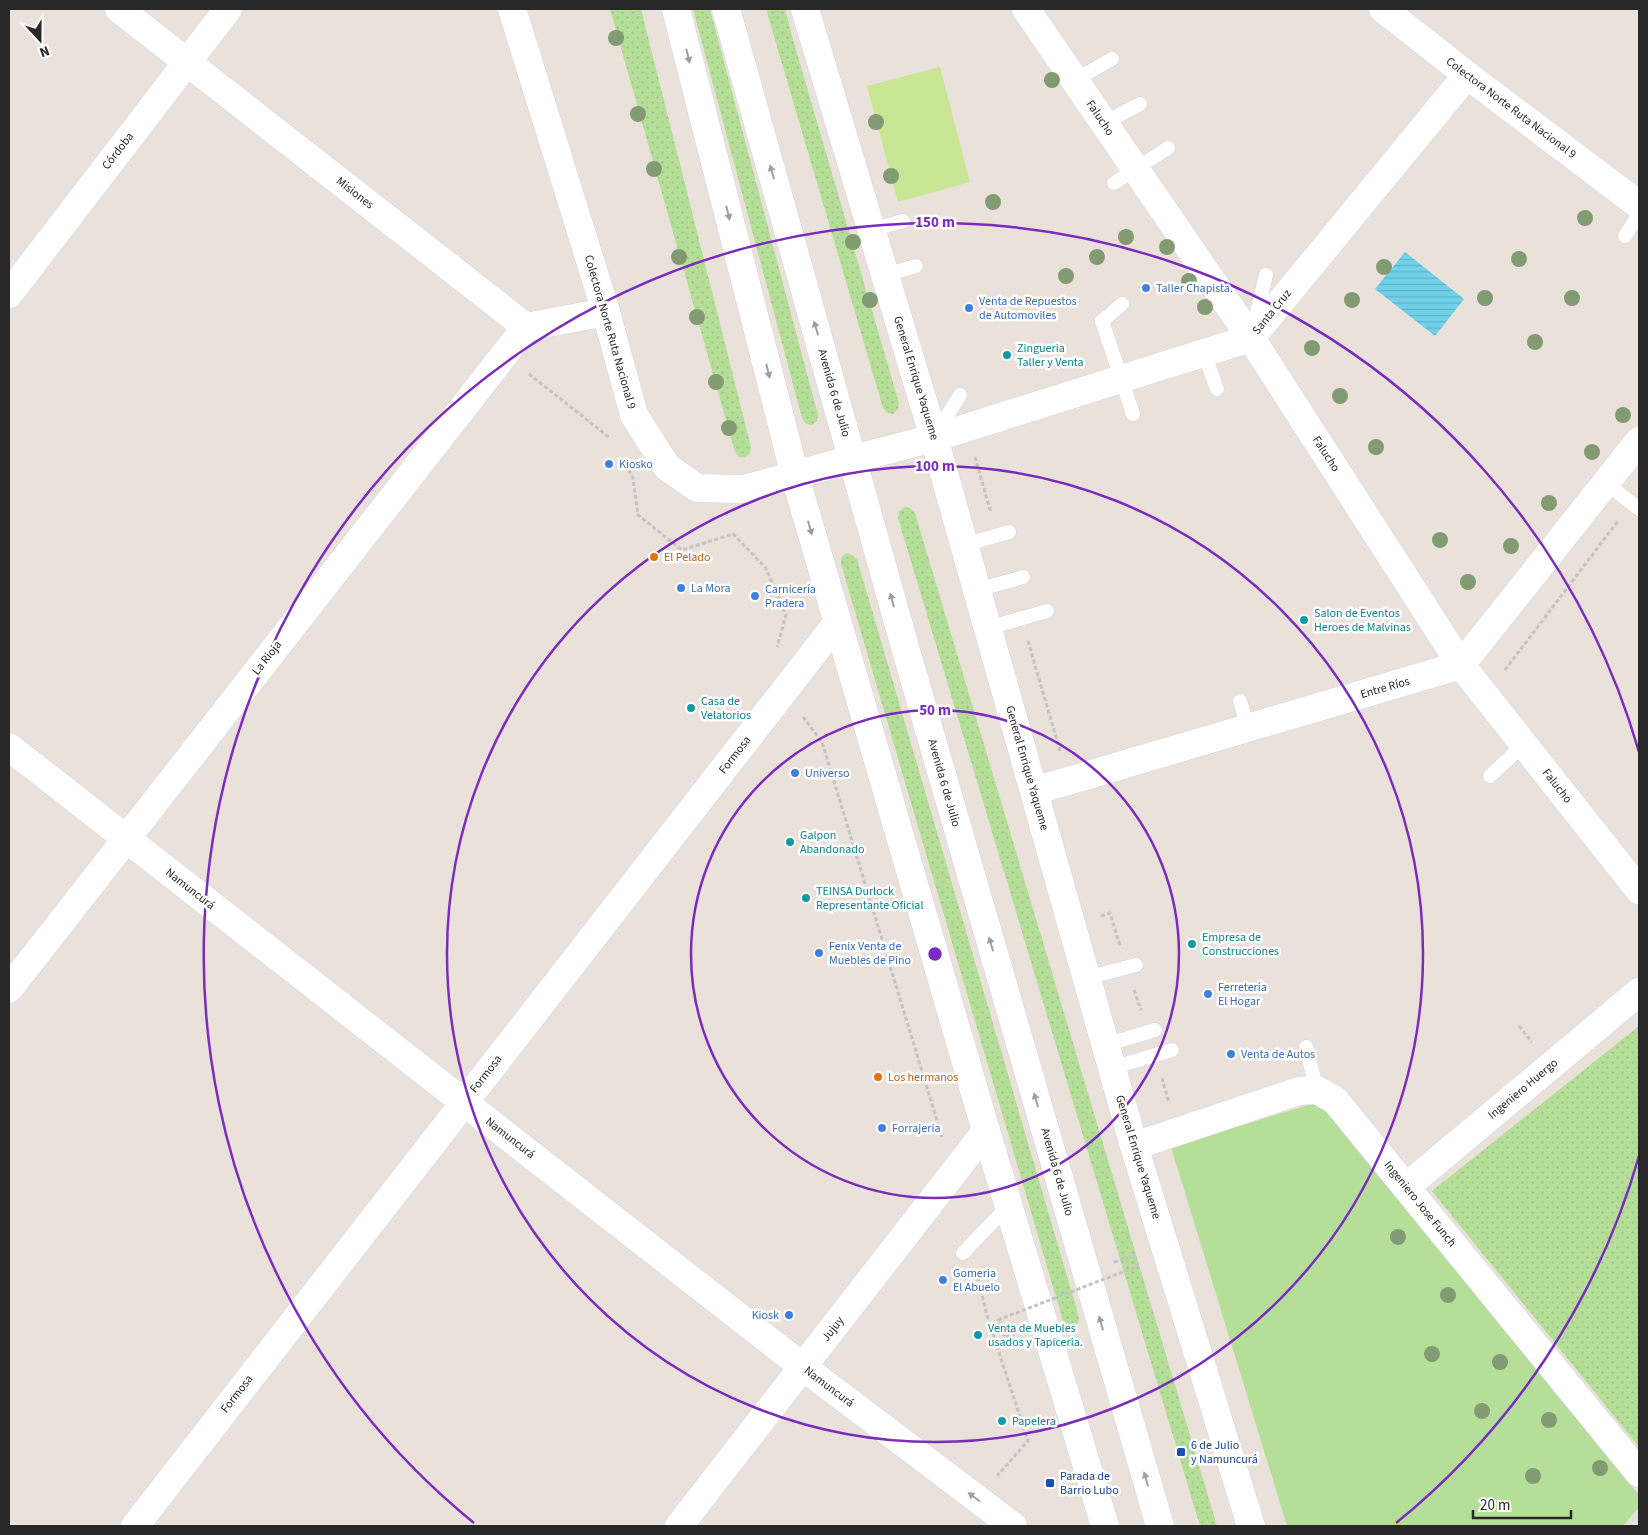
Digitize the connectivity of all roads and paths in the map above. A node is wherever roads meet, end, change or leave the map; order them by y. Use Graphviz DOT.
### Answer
graph roads {
  1 [pos="119,9"];
  2 [pos="228,9"];
  3 [pos="512,9"];
  4 [pos="676,9"];
  5 [pos="726,9"];
  6 [pos="805,9"];
  7 [pos="1026,9"];
  8 [pos="1383,9"];
  9 [pos="1112,59"];
  10 [pos="187,62"];
  11 [pos="1467,75"];
  12 [pos="1075,80"];
  13 [pos="1140,104"];
  14 [pos="1104,123"];
  15 [pos="1168,148"];
  16 [pos="1125,177"];
  17 [pos="1639,205"];
  18 [pos="1639,214"];
  19 [pos="904,221"];
  20 [pos="871,230"];
  21 [pos="1625,236"];
  22 [pos="916,266"];
  23 [pos="885,275"];
  24 [pos="1266,275"];
  25 [pos="9,294"];
  26 [pos="1122,304"];
  27 [pos="606,312"];
  28 [pos="526,327"];
  29 [pos="1251,338"];
  30 [pos="1204,353"];
  31 [pos="505,355"];
  32 [pos="1122,379"];
  33 [pos="1217,389"];
  34 [pos="960,394"];
  35 [pos="1133,414"];
  36 [pos="610,438"];
  37 [pos="934,438"];
  38 [pos="1639,442"];
  39 [pos="853,459"];
  40 [pos="625,462"];
  41 [pos="795,476"];
  42 [pos="1606,484"];
  43 [pos="1635,506"];
  44 [pos="1009,532"];
  45 [pos="964,545"];
  46 [pos="1023,577"];
  47 [pos="977,590"];
  48 [pos="1047,611"];
  49 [pos="837,622"];
  50 [pos="988,628"];
  51 [pos="1461,665"];
  52 [pos="1503,672"];
  53 [pos="783,692"];
  54 [pos="1240,701"];
  55 [pos="1248,728"];
  56 [pos="1524,744"];
  57 [pos="9,747"];
  58 [pos="1490,776"];
  59 [pos="1034,791"];
  60 [pos="126,839"];
  61 [pos="1639,890"];
  62 [pos="1071,924"];
  63 [pos="1131,966"];
  64 [pos="1086,978"];
  65 [pos="9,990"];
  66 [pos="1639,992"];
  67 [pos="1151,1031"];
  68 [pos="1306,1047"];
  69 [pos="1172,1050"];
  70 [pos="1154,1055"];
  71 [pos="1109,1057"];
  72 [pos="1317,1090"];
  73 [pos="464,1103"];
  74 [pos="986,1131"];
  75 [pos="1178,1131"];
  76 [pos="1134,1146"];
  77 [pos="953,1174"];
  78 [pos="1406,1187"];
  79 [pos="1008,1205"];
  80 [pos="967,1249"];
  81 [pos="1136,1260"];
  82 [pos="1005,1337"];
  83 [pos="803,1368"];
  84 [pos="1639,1473"];
  85 [pos="996,1477"];
  86 [pos="134,1526"];
  87 [pos="679,1526"];
  88 [pos="1013,1526"];
  89 [pos="1105,1526"];
  90 [pos="1160,1526"];
  91 [pos="1251,1526"];
  1 -- 10 [label="street, Misiones"];
  2 -- 10 [label="street, Córdoba"];
  3 -- 27 [label="street, Colectora Norte Ruta Nacional 9"];
  4 -- 41 [label="street, one-way"];
  39 -- 5 [label="street, Avenida 6 de Julio, one-way"];
  6 -- 20 [label="street, General Enrique Yaqueme"];
  7 -- 12 [label="street, Falucho"];
  8 -- 11 [label="street, Colectora Norte Ruta Nacional 9"];
  9 -- 12 [label="lane"];
  10 -- 25 [label="street, Córdoba"];
  10 -- 28 [label="street, Misiones"];
  11 -- 17 [label="street, Colectora Norte Ruta Nacional 9"];
  11 -- 29 [label="street, Santa Cruz"];
  12 -- 14 [label="street, Falucho"];
  13 -- 14 [label="lane"];
  14 -- 16 [label="street, Falucho"];
  15 -- 16 [label="lane"];
  16 -- 29 [label="street, Falucho"];
  18 -- 21 [label="lane"];
  19 -- 20 [label="lane"];
  20 -- 23 [label="street, General Enrique Yaqueme"];
  22 -- 23 [label="lane"];
  23 -- 37 [label="street, General Enrique Yaqueme"];
  24 -- 29 [label="lane"];
  26 -- 32 [label="lane"];
  27 -- 28 [label="street"];
  27 -- 41 [label="street, Colectora Norte Ruta Nacional 9"];
  28 -- 31 [label="street, La Rioja"];
  29 -- 30 [label="street, Santa Cruz"];
  29 -- 51 [label="street, Falucho"];
  30 -- 32 [label="street, Santa Cruz"];
  30 -- 33 [label="lane"];
  31 -- 36 [label="path"];
  31 -- 60 [label="street, La Rioja"];
  32 -- 35 [label="lane"];
  32 -- 37 [label="street, Santa Cruz"];
  34 -- 37 [label="lane"];
  37 -- 39 [label="street, Colectora Norte Ruta Nacional 9"];
  37 -- 45 [label="street, General Enrique Yaqueme"];
  38 -- 42 [label="street"];
  39 -- 41 [label="street, Colectora Norte Ruta Nacional 9"];
  90 -- 39 [label="street, Avenida 6 de Julio, one-way"];
  40 -- 53 [label="path"];
  41 -- 49 [label="street, one-way"];
  42 -- 43 [label="lane"];
  42 -- 51 [label="street"];
  43 -- 52 [label="path"];
  44 -- 45 [label="lane"];
  45 -- 47 [label="street, General Enrique Yaqueme"];
  46 -- 47 [label="lane"];
  47 -- 50 [label="street, General Enrique Yaqueme"];
  48 -- 50 [label="lane"];
  49 -- 53 [label="street, Formosa"];
  49 -- 74 [label="street"];
  50 -- 59 [label="street, General Enrique Yaqueme"];
  51 -- 55 [label="street, Entre Ríos"];
  51 -- 56 [label="street, Falucho"];
  53 -- 73 [label="street, Formosa"];
  53 -- 77 [label="path"];
  54 -- 55 [label="lane"];
  55 -- 59 [label="street, Entre Ríos"];
  56 -- 58 [label="lane"];
  56 -- 61 [label="street, Falucho"];
  57 -- 60 [label="street, Namuncurá"];
  59 -- 62 [label="street, General Enrique Yaqueme"];
  60 -- 65 [label="street, La Rioja"];
  60 -- 73 [label="street, Namuncurá"];
  62 -- 63 [label="path"];
  62 -- 64 [label="street, General Enrique Yaqueme"];
  63 -- 64 [label="lane"];
  63 -- 67 [label="path"];
  64 -- 71 [label="street, General Enrique Yaqueme"];
  66 -- 78 [label="street, Ingeniero Huergo"];
  67 -- 71 [label="lane"];
  68 -- 72 [label="lane"];
  69 -- 70 [label="lane"];
  70 -- 71 [label="lane"];
  70 -- 75 [label="path"];
  71 -- 76 [label="street, General Enrique Yaqueme"];
  72 -- 75 [label="street"];
  72 -- 78 [label="street, Ingeniero Jose Funch"];
  73 -- 83 [label="street, Namuncurá"];
  73 -- 86 [label="street, Formosa"];
  74 -- 77 [label="street, Jujuy"];
  74 -- 79 [label="street"];
  75 -- 76 [label="street"];
  76 -- 91 [label="street, General Enrique Yaqueme"];
  77 -- 83 [label="street, Jujuy"];
  78 -- 84 [label="street, Ingeniero Jose Funch"];
  79 -- 80 [label="lane"];
  79 -- 89 [label="street"];
  80 -- 85 [label="path"];
  81 -- 82 [label="path, bridge"];
  83 -- 87 [label="street, Jujuy"];
  88 -- 83 [label="street, Namuncurá, one-way"];
}
